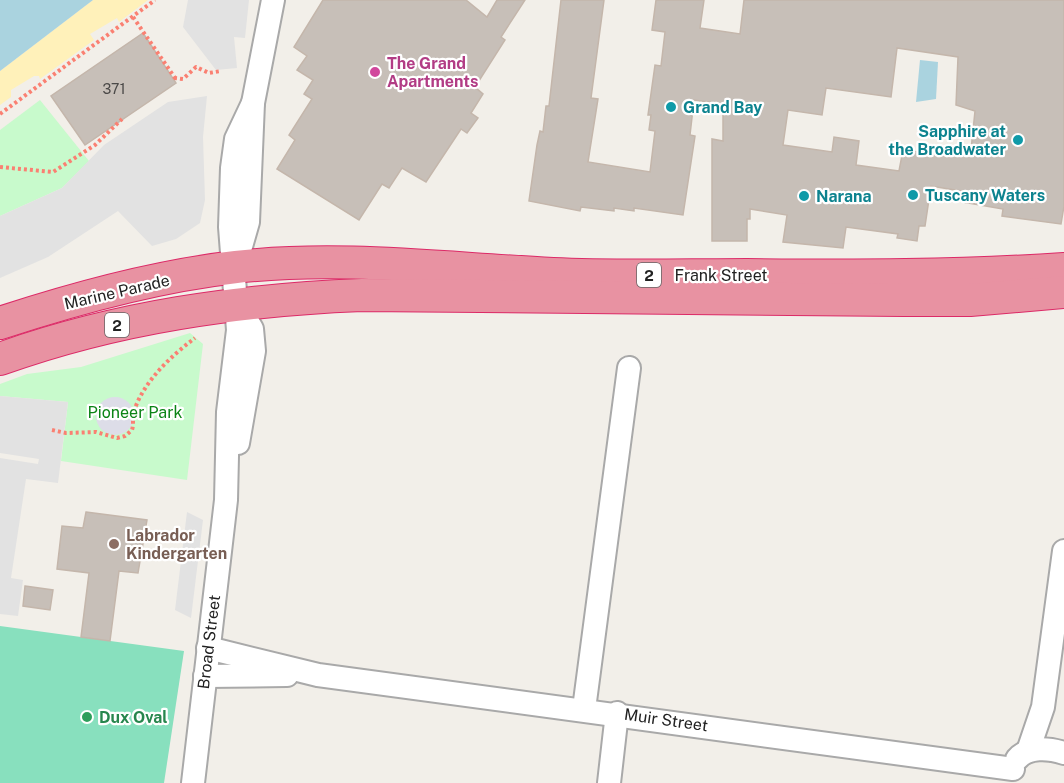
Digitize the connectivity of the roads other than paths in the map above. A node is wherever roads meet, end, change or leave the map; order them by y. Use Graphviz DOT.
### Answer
graph roads {
  1 [pos="273,0"];
  2 [pos="235,267"];
  3 [pos="1064,269"];
  4 [pos="1055,295"];
  5 [pos="237,303"];
  6 [pos="0,322"];
  7 [pos="0,358"];
  8 [pos="629,368"];
  9 [pos="1064,554"];
  10 [pos="208,648"];
  11 [pos="318,675"];
  12 [pos="205,676"];
  13 [pos="584,709"];
  14 [pos="617,713"];
  15 [pos="1028,751"];
  16 [pos="1064,753"];
  17 [pos="1014,776"];
  18 [pos="193,783"];
  19 [pos="609,783"];
  1 -- 2 [label="street"];
  2 -- 3 [label="highway, Frank Street / 2"];
  2 -- 5 [label="street, Broad Street"];
  2 -- 6 [label="highway, Marine Parade / 2"];
  4 -- 5 [label="highway, Frank Street / 2"];
  5 -- 7 [label="highway, Marine Parade / 2"];
  5 -- 10 [label="street, Broad Street"];
  8 -- 13 [label="street"];
  9 -- 15 [label="street"];
  10 -- 11 [label="street, Muir Street"];
  10 -- 12 [label="street, Broad Street"];
  11 -- 12 [label="street, Muir Street"];
  11 -- 13 [label="street, Muir Street"];
  12 -- 18 [label="street, Broad Street"];
  13 -- 14 [label="street, Muir Street"];
  14 -- 17 [label="street, Muir Street"];
  14 -- 19 [label="street"];
  15 -- 16 [label="street"];
  15 -- 17 [label="street"];
}
